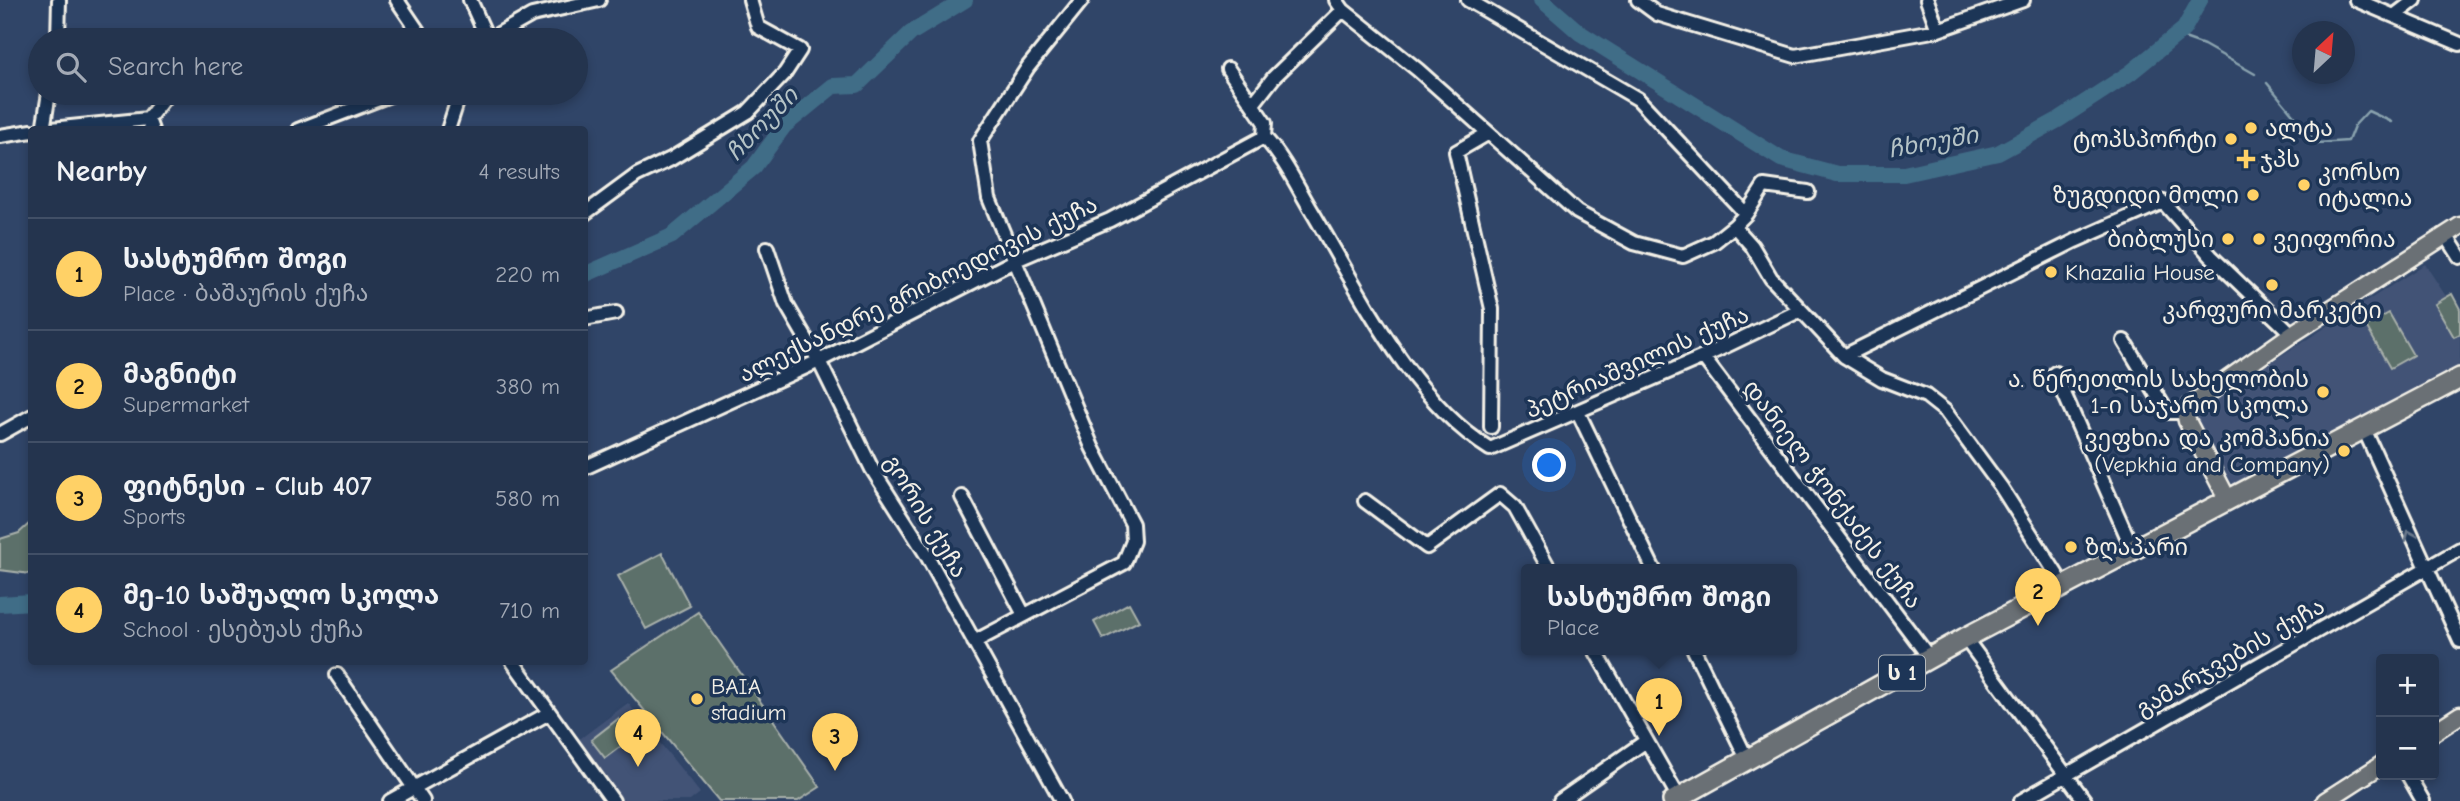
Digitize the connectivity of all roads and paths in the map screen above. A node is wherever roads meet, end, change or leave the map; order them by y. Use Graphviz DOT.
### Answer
graph roads {
  1 [pos="59,0"];
  2 [pos="397,0"];
  3 [pos="470,0"];
  4 [pos="750,0"];
  5 [pos="1082,0"];
  6 [pos="1468,0"];
  7 [pos="1638,0"];
  8 [pos="1927,0"];
  9 [pos="2023,0"];
  10 [pos="2356,0"];
  11 [pos="2415,0"];
  12 [pos="590,1"];
  13 [pos="1339,5"];
  14 [pos="2394,16"];
  15 [pos="58,28"];
  16 [pos="416,28"];
  17 [pos="483,28"];
  18 [pos="510,28"];
  19 [pos="1938,30"];
  20 [pos="2460,44"];
  21 [pos="1228,69"];
  22 [pos="1253,104"];
  23 [pos="47,105"];
  24 [pos="161,105"];
  25 [pos="364,105"];
  26 [pos="456,105"];
  27 [pos="150,125"];
  28 [pos="44,126"];
  29 [pos="123,126"];
  30 [pos="308,126"];
  31 [pos="449,126"];
  32 [pos="28,132"];
  33 [pos="1487,134"];
  34 [pos="0,136"];
  35 [pos="1264,137"];
  36 [pos="1808,192"];
  37 [pos="588,211"];
  38 [pos="1746,214"];
  39 [pos="1734,226"];
  40 [pos="2453,230"];
  41 [pos="767,248"];
  42 [pos="2460,257"];
  43 [pos="1016,260"];
  44 [pos="1801,310"];
  45 [pos="616,313"];
  46 [pos="588,318"];
  47 [pos="2292,334"];
  48 [pos="2124,341"];
  49 [pos="1844,356"];
  50 [pos="1703,357"];
  51 [pos="819,361"];
  52 [pos="2055,373"];
  53 [pos="2460,378"];
  54 [pos="1578,412"];
  55 [pos="2185,412"];
  56 [pos="28,418"];
  57 [pos="1491,427"];
  58 [pos="2364,429"];
  59 [pos="0,434"];
  60 [pos="588,466"];
  61 [pos="962,497"];
  62 [pos="2228,500"];
  63 [pos="1365,502"];
  64 [pos="2460,549"];
  65 [pos="2133,550"];
  66 [pos="1547,564"];
  67 [pos="1651,564"];
  68 [pos="2425,568"];
  69 [pos="2064,586"];
  70 [pos="1024,615"];
  71 [pos="1965,638"];
  72 [pos="2460,641"];
  73 [pos="974,642"];
  74 [pos="1598,655"];
  75 [pos="1696,655"];
  76 [pos="1929,657"];
  77 [pos="515,665"];
  78 [pos="337,675"];
  79 [pos="549,713"];
  80 [pos="2460,715"];
  81 [pos="2439,729"];
  82 [pos="1646,741"];
  83 [pos="1747,759"];
  84 [pos="2376,768"];
  85 [pos="2067,775"];
  86 [pos="2411,780"];
  87 [pos="412,787"];
  88 [pos="1676,799"];
  89 [pos="390,801"];
  90 [pos="423,801"];
  91 [pos="613,801"];
  92 [pos="1062,801"];
  93 [pos="1560,801"];
  94 [pos="2021,801"];
  95 [pos="2085,801"];
  96 [pos="2325,801"];
  97 [pos="2423,801"];
  1 -- 15 [label="street"];
  2 -- 16 [label="street"];
  3 -- 17 [label="street"];
  4 -- 37 [label="street"];
  5 -- 43 [label="street"];
  6 -- 38 [label="street"];
  7 -- 19 [label="street"];
  8 -- 19 [label="street"];
  9 -- 19 [label="street"];
  10 -- 14 [label="street"];
  11 -- 14 [label="street"];
  12 -- 18 [label="street"];
  13 -- 22 [label="street"];
  13 -- 33 [label="street"];
  14 -- 20 [label="street"];
  21 -- 22 [label="street"];
  22 -- 35 [label="street"];
  23 -- 28 [label="street"];
  24 -- 27 [label="street"];
  25 -- 30 [label="street"];
  26 -- 31 [label="street"];
  27 -- 29 [label="street"];
  32 -- 34 [label="street"];
  33 -- 39 [label="street"];
  33 -- 57 [label="street"];
  35 -- 43 [label="street, ალექსანდრე გრიბოედოვის ქუჩა"];
  35 -- 54 [label="street, პეტრიაშვილის ქუჩა"];
  36 -- 38 [label="street"];
  38 -- 39 [label="street"];
  39 -- 44 [label="street"];
  40 -- 42 [label="street"];
  40 -- 47 [label="main road"];
  41 -- 51 [label="street, გორის ქუჩა"];
  43 -- 51 [label="street, ალექსანდრე გრიბოედოვის ქუჩა"];
  43 -- 70 [label="street"];
  44 -- 49 [label="street"];
  44 -- 50 [label="street, პეტრიაშვილის ქუჩა"];
  45 -- 46 [label="street"];
  47 -- 49 [label="street"];
  47 -- 55 [label="main road"];
  48 -- 55 [label="street"];
  49 -- 69 [label="street"];
  50 -- 54 [label="street, პეტრიაშვილის ქუჩა"];
  50 -- 76 [label="street, დანიელ ჭონქაძეს ქუჩა"];
  51 -- 60 [label="street, ალექსანდრე გრიბოედოვის ქუჩა"];
  51 -- 73 [label="street, გორის ქუჩა"];
  52 -- 65 [label="street"];
  53 -- 58 [label="highway, ს 1"];
  54 -- 67 [label="street"];
  55 -- 62 [label="main road"];
  56 -- 59 [label="street"];
  58 -- 62 [label="highway, ს 1"];
  68 -- 58 [label="street, one-way"];
  61 -- 70 [label="street"];
  62 -- 65 [label="highway, ს 1"];
  63 -- 66 [label="street"];
  64 -- 68 [label="street, გამარჯვების ქუჩა"];
  65 -- 69 [label="highway, ს 1"];
  68 -- 72 [label="street"];
  68 -- 85 [label="street, გამარჯვების ქუჩა"];
  69 -- 71 [label="highway, ს 1"];
  70 -- 73 [label="street"];
  71 -- 76 [label="highway, ს 1"];
  71 -- 85 [label="street"];
  73 -- 92 [label="street, გორის ქუჩა"];
  74 -- 82 [label="street"];
  75 -- 83 [label="street"];
  76 -- 83 [label="highway, ს 1"];
  77 -- 79 [label="street"];
  78 -- 87 [label="street"];
  79 -- 87 [label="street"];
  79 -- 91 [label="street"];
  80 -- 81 [label="main road"];
  82 -- 88 [label="street"];
  82 -- 93 [label="street"];
  83 -- 88 [label="highway, ს 1"];
  84 -- 96 [label="main road"];
  85 -- 94 [label="street, გამარჯვების ქუჩა"];
  85 -- 95 [label="street"];
  86 -- 97 [label="street"];
  87 -- 89 [label="street"];
  87 -- 90 [label="street"];
}
